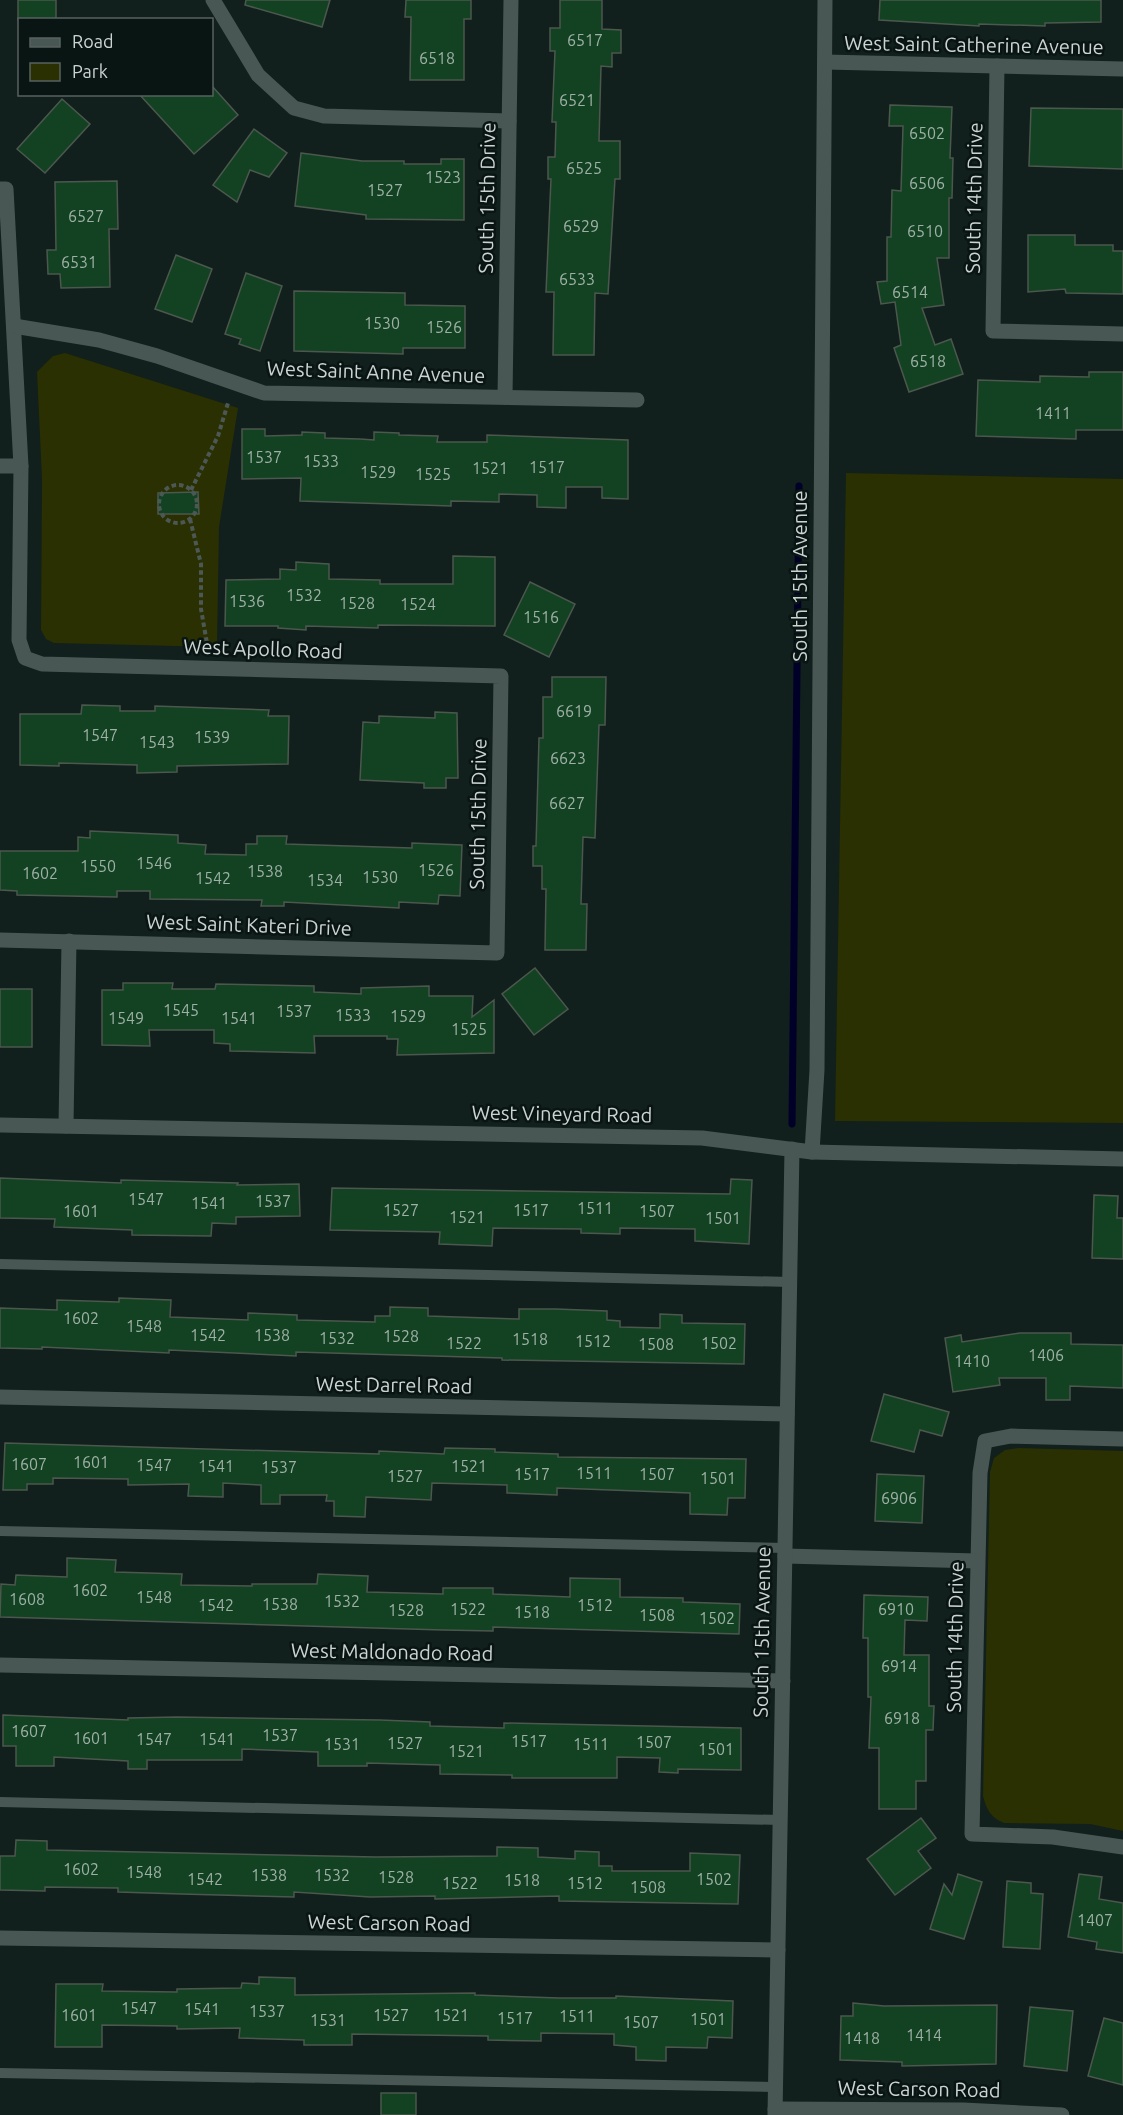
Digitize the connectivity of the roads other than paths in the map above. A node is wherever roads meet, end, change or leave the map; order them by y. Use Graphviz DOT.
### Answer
graph roads {
  1 [pos="213,0"];
  2 [pos="511,0"];
  3 [pos="825,0"];
  4 [pos="825,62"];
  5 [pos="997,66"];
  6 [pos="1123,69"];
  7 [pos="509,121"];
  8 [pos="3,189"];
  9 [pos="14,326"];
  10 [pos="1123,334"];
  11 [pos="505,397"];
  12 [pos="637,400"];
  13 [pos="0,466"];
  14 [pos="21,466"];
  15 [pos="501,676"];
  16 [pos="0,940"];
  17 [pos="69,941"];
  18 [pos="497,952"];
  19 [pos="0,1125"];
  20 [pos="66,1126"];
  21 [pos="792,1149"];
  22 [pos="812,1152"];
  23 [pos="1123,1159"];
  24 [pos="0,1264"];
  25 [pos="789,1282"];
  26 [pos="0,1397"];
  27 [pos="787,1414"];
  28 [pos="1123,1439"];
  29 [pos="0,1531"];
  30 [pos="785,1552"];
  31 [pos="977,1561"];
  32 [pos="0,1665"];
  33 [pos="783,1681"];
  34 [pos="0,1802"];
  35 [pos="780,1820"];
  36 [pos="1123,1847"];
  37 [pos="0,1938"];
  38 [pos="778,1950"];
  39 [pos="0,2073"];
  40 [pos="776,2087"];
  41 [pos="775,2112"];
  42 [pos="963,2112"];
  43 [pos="1062,2115"];
  1 -- 7 [label="street"];
  2 -- 7 [label="street, South 15th Drive"];
  3 -- 4 [label="street, South 15th Avenue"];
  4 -- 5 [label="street, West Saint Catherine Avenue"];
  4 -- 22 [label="street, South 15th Avenue"];
  5 -- 6 [label="street, West Saint Catherine Avenue"];
  5 -- 10 [label="street, South 14th Drive"];
  7 -- 11 [label="street, South 15th Drive"];
  8 -- 9 [label="street"];
  9 -- 11 [label="street, West Saint Anne Avenue"];
  9 -- 14 [label="street"];
  11 -- 12 [label="street, West Saint Anne Avenue"];
  13 -- 14 [label="street"];
  14 -- 15 [label="street, West Apollo Road"];
  15 -- 18 [label="street, South 15th Drive"];
  16 -- 17 [label="street, West Saint Kateri Drive"];
  17 -- 18 [label="street, West Saint Kateri Drive"];
  17 -- 20 [label="street"];
  19 -- 20 [label="street, West Vineyard Road"];
  20 -- 21 [label="street, West Vineyard Road"];
  21 -- 22 [label="street, West Vineyard Road"];
  21 -- 25 [label="street, South 15th Avenue"];
  22 -- 23 [label="street, West Vineyard Road"];
  24 -- 25 [label="lane"];
  25 -- 27 [label="street, South 15th Avenue"];
  26 -- 27 [label="street, West Darrel Road"];
  27 -- 30 [label="street, South 15th Avenue"];
  28 -- 31 [label="street, South 14th Drive"];
  29 -- 30 [label="lane"];
  30 -- 31 [label="street"];
  30 -- 33 [label="street, South 15th Avenue"];
  31 -- 36 [label="street, South 14th Drive"];
  32 -- 33 [label="street, West Maldonado Road"];
  33 -- 35 [label="street, South 15th Avenue"];
  34 -- 35 [label="lane"];
  35 -- 38 [label="street, South 15th Avenue"];
  37 -- 38 [label="street, West Carson Road"];
  38 -- 40 [label="street, South 15th Avenue"];
  39 -- 40 [label="lane"];
  40 -- 41 [label="street, South 15th Avenue"];
  41 -- 42 [label="street, West Carson Road"];
  42 -- 43 [label="street, West Carson Road"];
}
